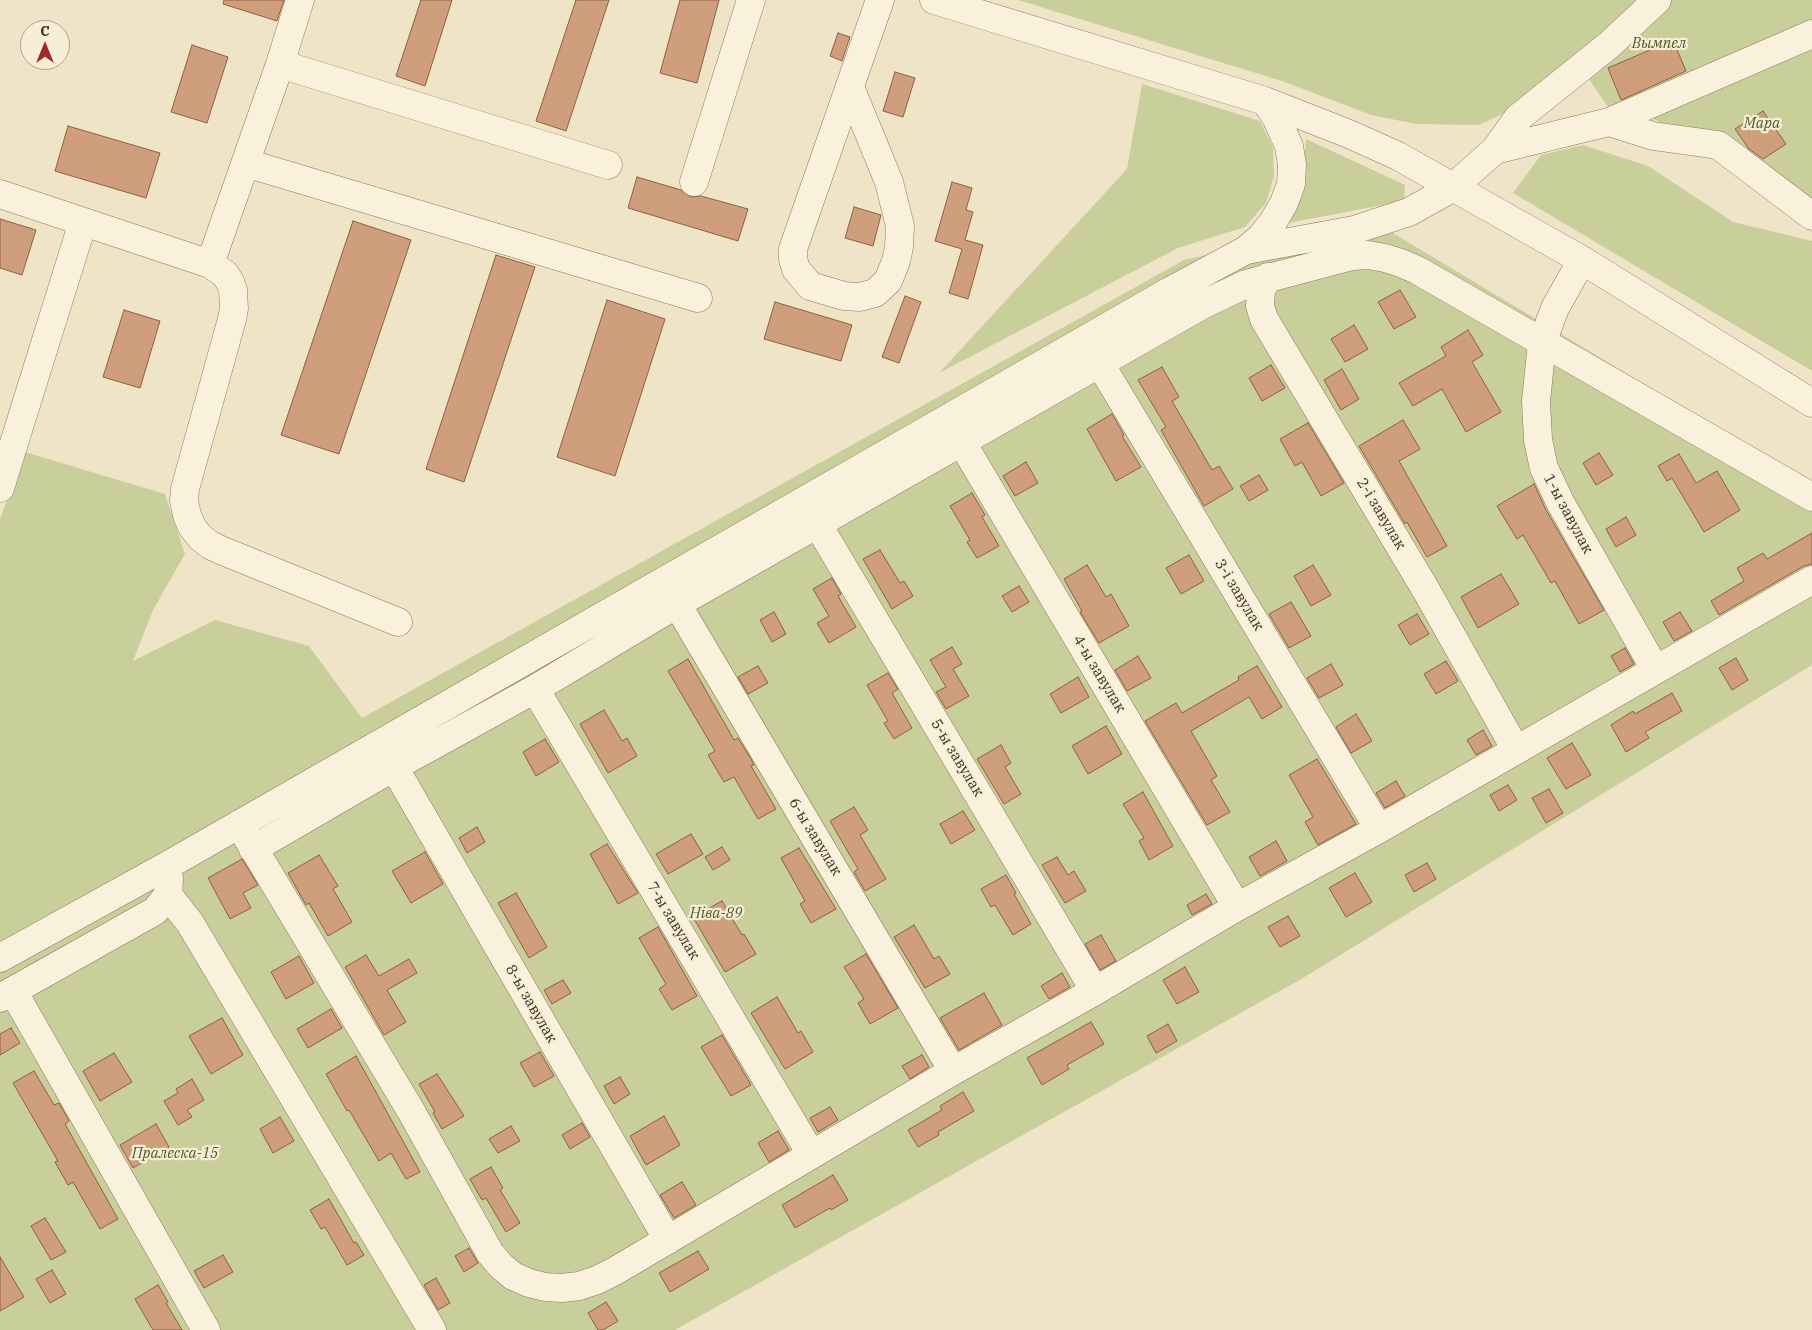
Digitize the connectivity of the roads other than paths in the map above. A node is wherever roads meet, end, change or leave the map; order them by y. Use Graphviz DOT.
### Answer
graph roads {
  1 [pos="300,0"];
  2 [pos="751,0"];
  3 [pos="880,0"];
  4 [pos="934,0"];
  5 [pos="1657,0"];
  6 [pos="1812,34"];
  7 [pos="280,64"];
  8 [pos="850,87"];
  9 [pos="1265,102"];
  10 [pos="1609,122"];
  11 [pos="1495,150"];
  12 [pos="246,163"];
  13 [pos="608,165"];
  14 [pos="694,182"];
  15 [pos="1452,188"];
  16 [pos="0,194"];
  17 [pos="1812,216"];
  18 [pos="83,222"];
  19 [pos="1246,250"];
  20 [pos="1582,260"];
  21 [pos="210,264"];
  22 [pos="1268,277"];
  23 [pos="698,298"];
  24 [pos="1542,343"];
  25 [pos="1099,362"];
  26 [pos="1812,403"];
  27 [pos="961,441"];
  28 [pos="0,488"];
  29 [pos="1812,497"];
  30 [pos="818,525"];
  31 [pos="1812,580"];
  32 [pos="677,604"];
  33 [pos="398,622"];
  34 [pos="1655,669"];
  35 [pos="534,688"];
  36 [pos="1516,750"];
  37 [pos="394,767"];
  38 [pos="239,824"];
  39 [pos="1379,829"];
  40 [pos="253,849"];
  41 [pos="170,864"];
  42 [pos="168,895"];
  43 [pos="1237,907"];
  44 [pos="0,958"];
  45 [pos="1096,991"];
  46 [pos="6,995"];
  47 [pos="953,1070"];
  48 [pos="811,1154"];
  49 [pos="668,1240"];
  50 [pos="206,1330"];
  51 [pos="432,1330"];
  1 -- 7 [label="street"];
  2 -- 14 [label="street"];
  3 -- 8 [label="street"];
  4 -- 9 [label="street"];
  5 -- 11 [label="street"];
  6 -- 10 [label="street"];
  7 -- 12 [label="street"];
  7 -- 13 [label="street"];
  8 -- 8 [label="street"];
  9 -- 15 [label="street"];
  9 -- 19 [label="street"];
  10 -- 11 [label="street"];
  10 -- 17 [label="street"];
  11 -- 15 [label="street"];
  12 -- 21 [label="street"];
  12 -- 23 [label="street"];
  15 -- 19 [label="street"];
  15 -- 20 [label="street"];
  16 -- 18 [label="street"];
  18 -- 21 [label="street"];
  18 -- 28 [label="street"];
  19 -- 38 [label="street"];
  20 -- 24 [label="street, 1-ы завулак"];
  20 -- 26 [label="street"];
  21 -- 33 [label="street"];
  22 -- 24 [label="street"];
  22 -- 25 [label="street"];
  22 -- 36 [label="street, 2-і завулак"];
  24 -- 29 [label="street"];
  24 -- 34 [label="street, 1-ы завулак"];
  25 -- 27 [label="street"];
  25 -- 39 [label="street, 3-і завулак"];
  27 -- 30 [label="street"];
  27 -- 43 [label="street, 4-ы завулак"];
  30 -- 32 [label="street"];
  30 -- 45 [label="street, 5-ы завулак"];
  31 -- 34 [label="street"];
  32 -- 35 [label="street"];
  32 -- 47 [label="street, 6-ы завулак"];
  34 -- 36 [label="street"];
  35 -- 37 [label="street"];
  35 -- 48 [label="street, 7-ы завулак"];
  36 -- 39 [label="street"];
  37 -- 40 [label="street"];
  37 -- 49 [label="street, 8-ы завулак"];
  38 -- 40 [label="street"];
  38 -- 41 [label="street"];
  39 -- 43 [label="street"];
  40 -- 49 [label="street"];
  41 -- 42 [label="street"];
  41 -- 44 [label="street"];
  42 -- 46 [label="street"];
  42 -- 51 [label="street"];
  43 -- 45 [label="street"];
  45 -- 47 [label="street"];
  46 -- 50 [label="street"];
  47 -- 48 [label="street"];
  48 -- 49 [label="street"];
}
